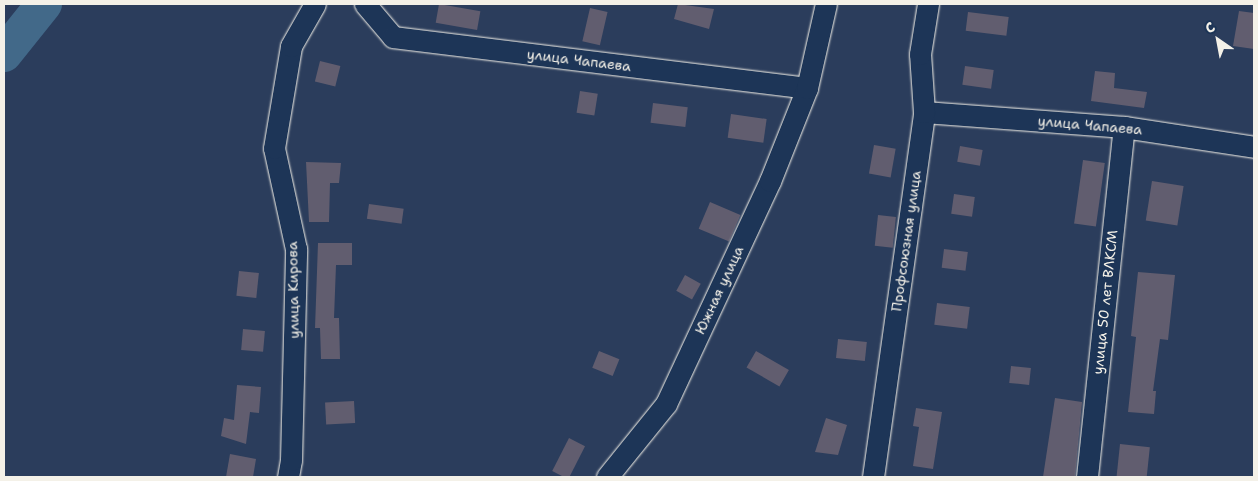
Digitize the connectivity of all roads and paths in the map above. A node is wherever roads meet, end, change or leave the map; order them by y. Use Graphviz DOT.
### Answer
graph roads {
  1 [pos="315,4"];
  2 [pos="365,4"];
  3 [pos="826,4"];
  4 [pos="928,4"];
  5 [pos="808,88"];
  6 [pos="924,112"];
  7 [pos="1124,127"];
  8 [pos="1254,146"];
  9 [pos="288,477"];
  10 [pos="607,477"];
  11 [pos="873,477"];
  12 [pos="1087,477"];
  1 -- 9 [label="street, улица Кирова"];
  2 -- 5 [label="street, улица Чапаева"];
  3 -- 5 [label="street"];
  4 -- 6 [label="street, Профсоюзная улица"];
  5 -- 10 [label="street, Южная улица"];
  6 -- 7 [label="street, улица Чапаева"];
  6 -- 11 [label="street, Профсоюзная улица"];
  7 -- 8 [label="street, улица Чапаева"];
  7 -- 12 [label="street, улица 50 лет ВЛКСМ"];
}
